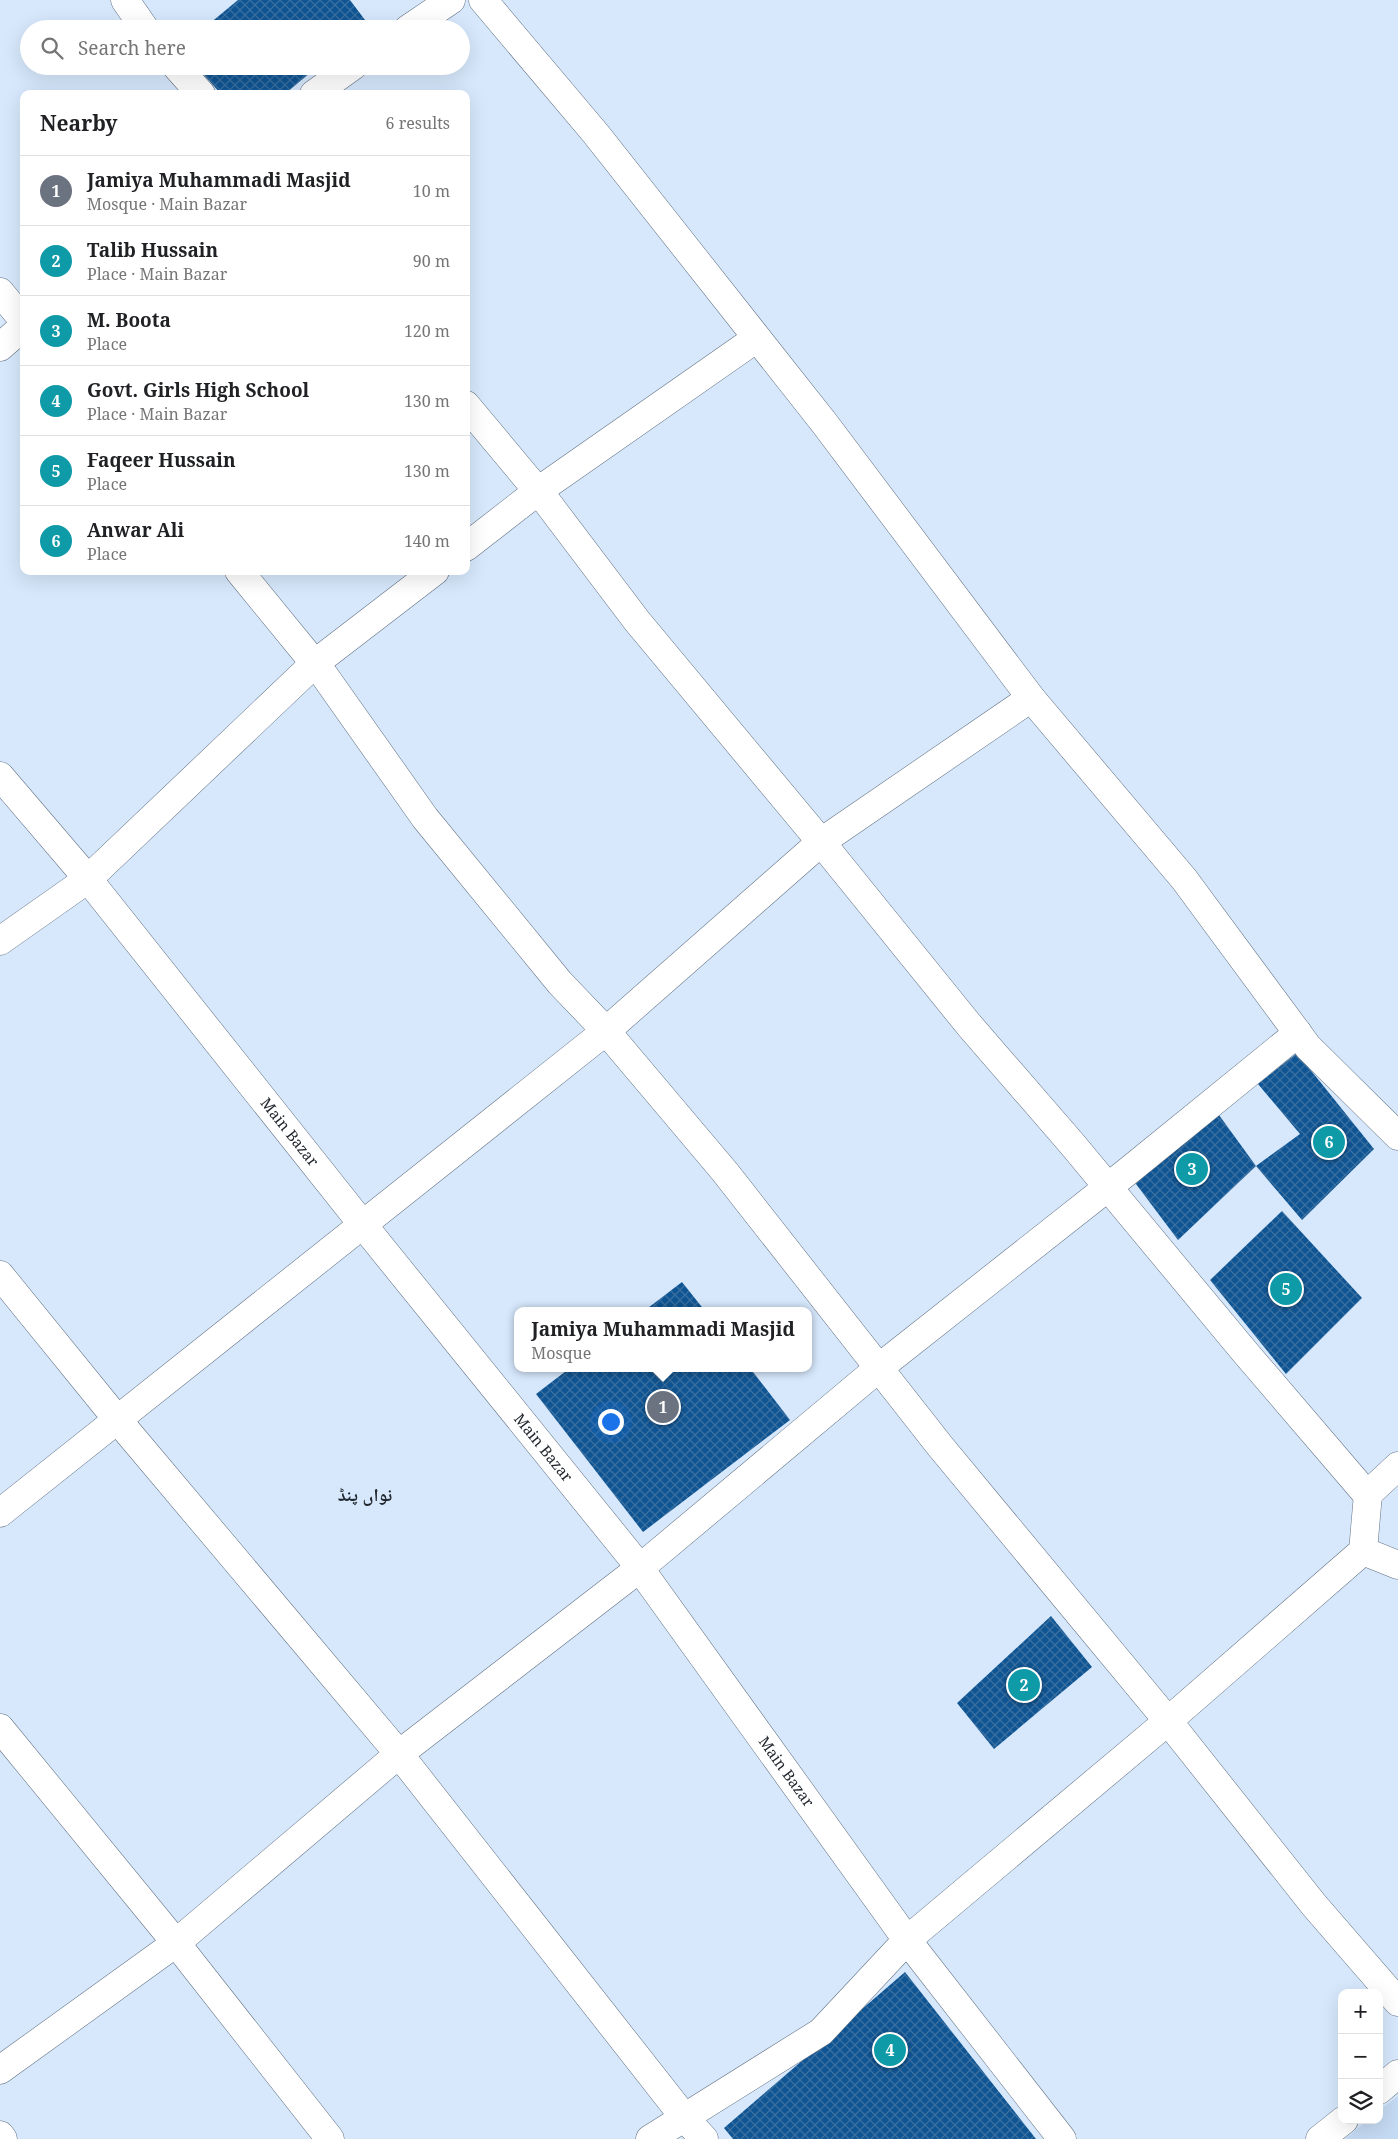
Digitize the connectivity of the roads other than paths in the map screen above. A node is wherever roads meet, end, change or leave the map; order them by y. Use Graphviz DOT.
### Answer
graph roads {
  1 [pos="125,0"];
  2 [pos="451,0"];
  3 [pos="483,0"];
  4 [pos="139,20"];
  5 [pos="421,20"];
  6 [pos="184,75"];
  7 [pos="340,75"];
  8 [pos="197,90"];
  9 [pos="319,90"];
  10 [pos="0,292"];
  11 [pos="20,316"];
  12 [pos="20,330"];
  13 [pos="757,338"];
  14 [pos="0,347"];
  15 [pos="470,410"];
  16 [pos="538,491"];
  17 [pos="470,544"];
  18 [pos="242,575"];
  19 [pos="429,575"];
  20 [pos="314,664"];
  21 [pos="1031,698"];
  22 [pos="0,776"];
  23 [pos="822,842"];
  24 [pos="88,879"];
  25 [pos="0,942"];
  26 [pos="606,1031"];
  27 [pos="1298,1033"];
  28 [pos="1398,1136"];
  29 [pos="1108,1187"];
  30 [pos="363,1225"];
  31 [pos="0,1275"];
  32 [pos="880,1367"];
  33 [pos="117,1419"];
  34 [pos="1398,1466"];
  35 [pos="1368,1494"];
  36 [pos="0,1513"];
  37 [pos="1363,1551"];
  38 [pos="1398,1565"];
  39 [pos="640,1568"];
  40 [pos="1168,1721"];
  41 [pos="0,1728"];
  42 [pos="399,1754"];
  43 [pos="907,1940"];
  44 [pos="176,1943"];
  45 [pos="1398,2002"];
  46 [pos="0,2070"];
  47 [pos="1398,2074"];
  48 [pos="1383,2087"];
  49 [pos="684,2117"];
  50 [pos="1339,2124"];
  51 [pos="0,2135"];
  52 [pos="3,2139"];
  53 [pos="330,2139"];
  54 [pos="650,2139"];
  55 [pos="704,2139"];
  56 [pos="1062,2139"];
  57 [pos="1320,2139"];
  1 -- 4 [label="street"];
  2 -- 5 [label="street"];
  3 -- 13 [label="street"];
  6 -- 8 [label="street"];
  7 -- 9 [label="street"];
  10 -- 11 [label="street"];
  12 -- 14 [label="street"];
  13 -- 16 [label="street"];
  13 -- 21 [label="street"];
  15 -- 16 [label="street"];
  16 -- 17 [label="street"];
  16 -- 23 [label="street"];
  18 -- 20 [label="street"];
  19 -- 20 [label="street"];
  20 -- 24 [label="street"];
  20 -- 26 [label="street"];
  21 -- 23 [label="street"];
  21 -- 27 [label="street"];
  22 -- 24 [label="street, Main Bazar"];
  23 -- 26 [label="street"];
  23 -- 29 [label="street"];
  24 -- 25 [label="street"];
  24 -- 30 [label="street, Main Bazar"];
  26 -- 30 [label="street"];
  26 -- 32 [label="street"];
  27 -- 28 [label="street"];
  27 -- 29 [label="street"];
  29 -- 32 [label="street"];
  29 -- 35 [label="street"];
  30 -- 33 [label="street"];
  30 -- 39 [label="street, Main Bazar"];
  31 -- 33 [label="street"];
  32 -- 39 [label="street"];
  32 -- 40 [label="street"];
  33 -- 36 [label="street"];
  33 -- 42 [label="street"];
  34 -- 35 [label="street"];
  35 -- 37 [label="street"];
  37 -- 38 [label="street"];
  37 -- 40 [label="street"];
  39 -- 42 [label="street"];
  39 -- 43 [label="street, Main Bazar"];
  40 -- 43 [label="street"];
  40 -- 45 [label="street"];
  41 -- 44 [label="street"];
  42 -- 44 [label="street"];
  42 -- 49 [label="street"];
  43 -- 49 [label="street"];
  43 -- 56 [label="street, Main Bazar"];
  44 -- 46 [label="street"];
  44 -- 53 [label="street"];
  47 -- 48 [label="street"];
  49 -- 54 [label="street"];
  49 -- 55 [label="street"];
  50 -- 57 [label="street"];
  51 -- 52 [label="street"];
}
